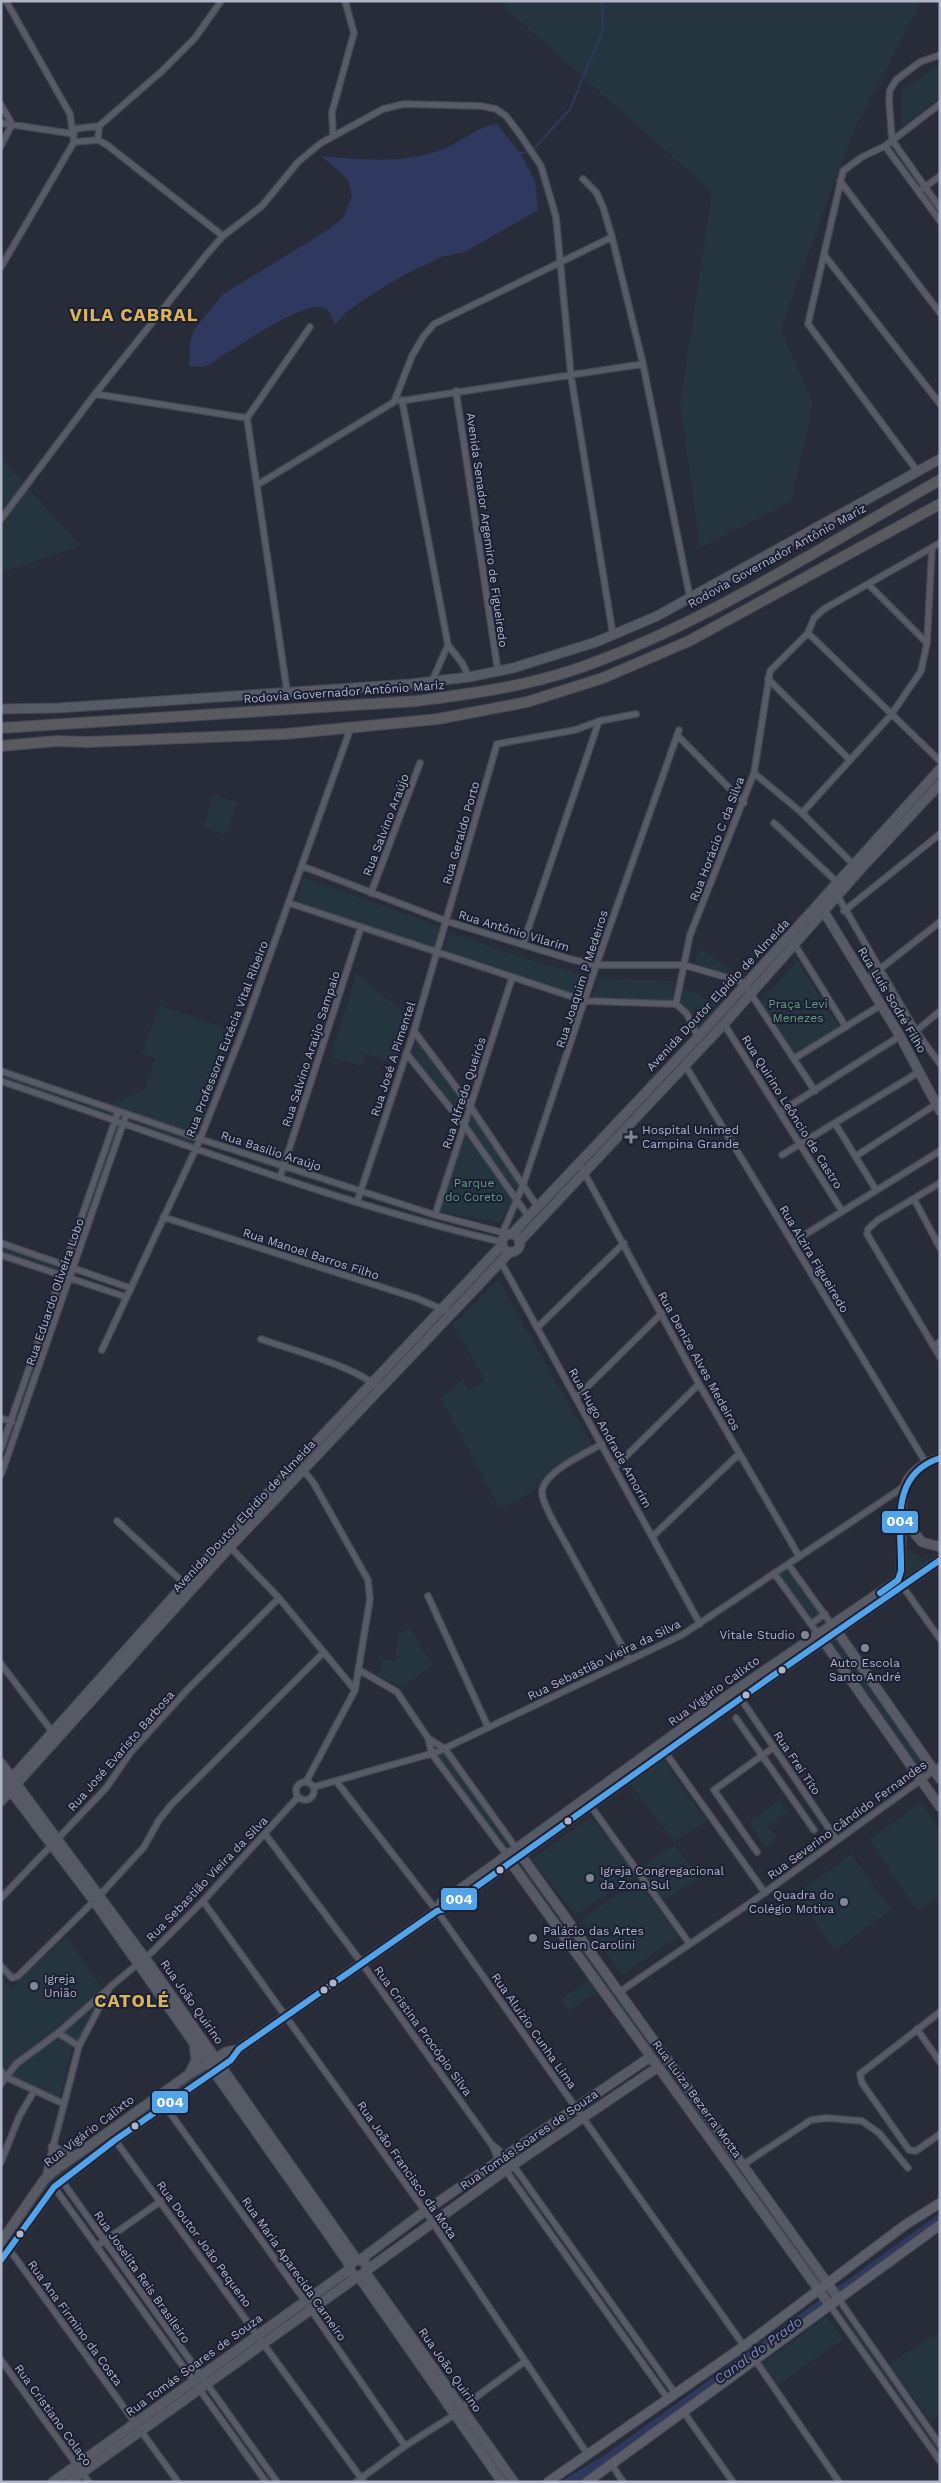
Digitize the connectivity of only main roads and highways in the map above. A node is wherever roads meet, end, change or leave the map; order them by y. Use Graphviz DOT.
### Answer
graph roads {
  1 [pos="939,461"];
  2 [pos="940,480"];
  3 [pos="940,504"];
  4 [pos="1,709"];
  5 [pos="1,728"];
  6 [pos="1,746"];
  7 [pos="940,769"];
  8 [pos="940,784"];
  9 [pos="856,868"];
  10 [pos="821,907"];
  11 [pos="939,1106"];
  12 [pos="507,1234"];
  13 [pos="519,1242"];
  14 [pos="502,1244"];
  15 [pos="510,1252"];
  16 [pos="447,1310"];
  17 [pos="940,1458"];
  18 [pos="300,1467"];
  19 [pos="903,1520"];
  20 [pos="940,1547"];
  21 [pos="940,1560"];
  22 [pos="835,1628"];
  23 [pos="821,1638"];
  24 [pos="1,1763"];
  25 [pos="937,1768"];
  26 [pos="940,1779"];
  27 [pos="8,1784"];
  28 [pos="1,1801"];
  29 [pos="588,1802"];
  30 [pos="940,1807"];
  31 [pos="519,1852"];
  32 [pos="509,1859"];
  33 [pos="558,1907"];
  34 [pos="548,1914"];
  35 [pos="142,1961"];
  36 [pos="194,2043"];
  37 [pos="239,2049"];
  38 [pos="650,2057"];
  39 [pos="212,2060"];
  40 [pos="222,2066"];
  41 [pos="658,2067"];
  42 [pos="214,2072"];
  43 [pos="188,2076"];
  44 [pos="53,2147"];
  45 [pos="73,2156"];
  46 [pos="742,2161"];
  47 [pos="730,2165"];
  48 [pos="940,2203"];
  49 [pos="940,2224"];
  50 [pos="1,2242"];
  51 [pos="1,2260"];
  52 [pos="354,2263"];
  53 [pos="362,2274"];
  54 [pos="829,2286"];
  55 [pos="821,2292"];
  56 [pos="838,2298"];
  57 [pos="829,2304"];
  58 [pos="457,2411"];
  59 [pos="53,2482"];
  60 [pos="69,2482"];
  61 [pos="502,2482"];
  62 [pos="514,2482"];
  63 [pos="548,2482"];
  64 [pos="587,2482"];
  1 -- 4 [label="main road"];
  2 -- 5 [label="highway, Rodovia Governador Antônio Mariz"];
  3 -- 6 [label="highway"];
  7 -- 9 [label="main road, Avenida Doutor Elpídio de Almeida"];
  8 -- 9 [label="main road, Avenida Doutor Elpídio de Almeida"];
  9 -- 10 [label="main road, Avenida Doutor Elpídio de Almeida"];
  9 -- 10 [label="main road, Avenida Doutor Elpídio de Almeida"];
  10 -- 11 [label="main road, Rua Luís Sodré Filho"];
  10 -- 12 [label="main road, Avenida Doutor Elpídio de Almeida"];
  10 -- 13 [label="main road, Avenida Doutor Elpídio de Almeida"];
  12 -- 13 [label="main road"];
  12 -- 14 [label="main road"];
  13 -- 15 [label="main road"];
  14 -- 15 [label="main road"];
  14 -- 16 [label="main road, Avenida Doutor Elpídio de Almeida"];
  15 -- 16 [label="main road, Avenida Doutor Elpídio de Almeida"];
  16 -- 18 [label="main road, Avenida Doutor Elpídio de Almeida"];
  16 -- 18 [label="main road, Avenida Doutor Elpídio de Almeida"];
  17 -- 19 [label="main road, Rua Vigário Calixto"];
  18 -- 27 [label="main road, Avenida Doutor Elpídio de Almeida"];
  19 -- 20 [label="main road"];
  19 -- 22 [label="main road, Rua Vigário Calixto"];
  21 -- 22 [label="main road, Rua Vigário Calixto"];
  22 -- 23 [label="main road, Rua Vigário Calixto"];
  22 -- 25 [label="main road"];
  23 -- 29 [label="main road, Rua Vigário Calixto"];
  23 -- 29 [label="main road, Rua Vigário Calixto"];
  23 -- 30 [label="main road"];
  24 -- 27 [label="main road, Rua João Quirino"];
  25 -- 26 [label="main road"];
  27 -- 28 [label="main road, Avenida Doutor Elpídio de Almeida"];
  27 -- 35 [label="main road, Rua João Quirino"];
  29 -- 31 [label="main road, Rua Vigário Calixto"];
  31 -- 32 [label="main road, Rua Vigário Calixto"];
  31 -- 33 [label="main road, Rua Luiza Bezerra Motta"];
  32 -- 34 [label="main road, Rua Luiza Bezerra Motta"];
  32 -- 37 [label="main road, Rua Vigário Calixto"];
  33 -- 34 [label="main road"];
  33 -- 46 [label="main road, Rua Luiza Bezerra Motta"];
  34 -- 38 [label="main road, Rua Luiza Bezerra Motta"];
  35 -- 36 [label="main road, Rua João Quirino"];
  35 -- 39 [label="main road, Rua João Quirino"];
  36 -- 39 [label="main road, Rua João Quirino"];
  36 -- 43 [label="main road"];
  37 -- 39 [label="main road, Rua Vigário Calixto"];
  37 -- 40 [label="main road, Rua Vigário Calixto"];
  38 -- 41 [label="main road, Rua Luiza Bezerra Motta"];
  38 -- 52 [label="main road, Rua Tomás Soares de Souza"];
  39 -- 40 [label="main road, Rua João Quirino"];
  39 -- 42 [label="main road, Rua João Quirino"];
  39 -- 43 [label="main road, Rua Vigário Calixto"];
  40 -- 42 [label="main road, Rua Vigário Calixto"];
  40 -- 52 [label="main road, Rua João Quirino"];
  41 -- 47 [label="main road, Rua Luiza Bezerra Motta"];
  41 -- 53 [label="main road, Rua Tomás Soares de Souza"];
  42 -- 51 [label="main road, Rua Vigário Calixto"];
  42 -- 52 [label="main road, Rua João Quirino"];
  43 -- 45 [label="main road, Rua Vigário Calixto"];
  44 -- 45 [label="main road"];
  45 -- 50 [label="main road, Rua Vigário Calixto"];
  46 -- 47 [label="main road"];
  46 -- 54 [label="main road, Rua Luiza Bezerra Motta"];
  47 -- 55 [label="main road, Rua Luiza Bezerra Motta"];
  48 -- 54 [label="main road"];
  49 -- 56 [label="main road"];
  52 -- 53 [label="main road"];
  52 -- 53 [label="main road"];
  52 -- 59 [label="main road, Rua Tomás Soares de Souza"];
  53 -- 58 [label="main road, Rua João Quirino"];
  53 -- 60 [label="main road, Rua Tomás Soares de Souza"];
  54 -- 55 [label="main road"];
  54 -- 56 [label="main road, Rua Luiza Bezerra Motta"];
  55 -- 57 [label="main road, Rua Luiza Bezerra Motta"];
  55 -- 63 [label="main road"];
  56 -- 57 [label="main road"];
  57 -- 64 [label="main road"];
  58 -- 61 [label="main road, Rua João Quirino"];
  58 -- 62 [label="main road, Rua João Quirino"];
}
